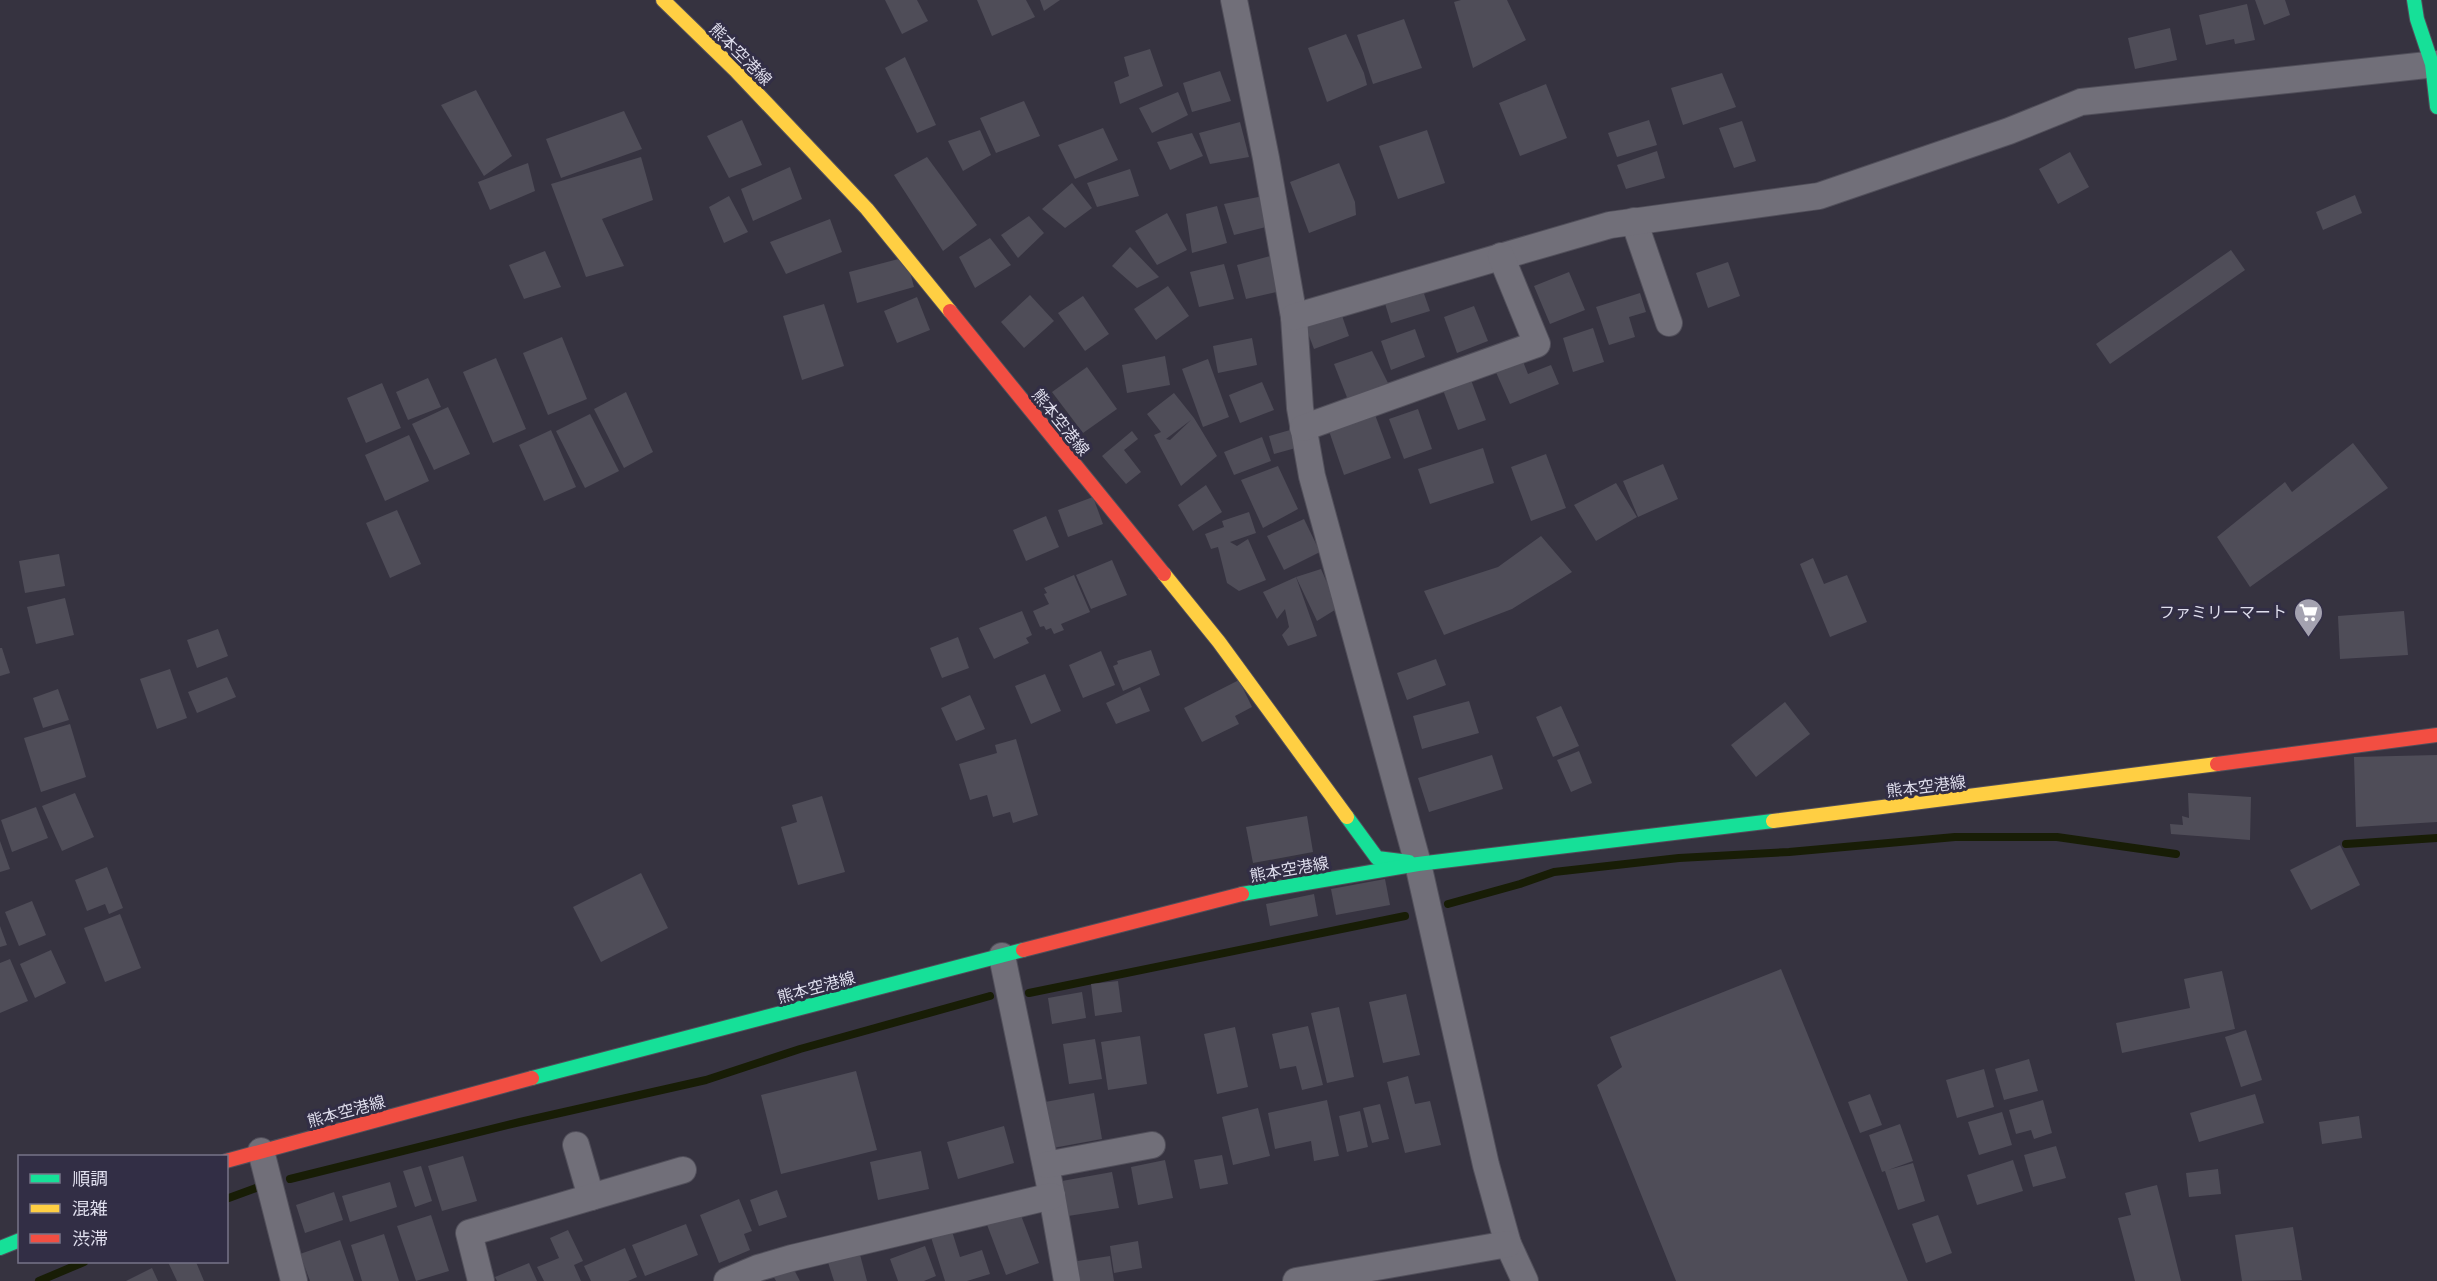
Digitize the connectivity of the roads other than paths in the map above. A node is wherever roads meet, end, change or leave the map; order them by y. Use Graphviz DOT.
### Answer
graph roads {
  1 [pos="663,0"];
  2 [pos="1233,0"];
  3 [pos="2414,0"];
  4 [pos="2435,64"];
  5 [pos="2437,107"];
  6 [pos="1634,221"];
  7 [pos="1501,256"];
  8 [pos="1294,317"];
  9 [pos="1669,323"];
  10 [pos="1304,428"];
  11 [pos="2437,735"];
  12 [pos="1418,864"];
  13 [pos="1002,956"];
  14 [pos="576,1144"];
  15 [pos="1152,1145"];
  16 [pos="261,1151"];
  17 [pos="228,1160"];
  18 [pos="1046,1165"];
  19 [pos="682,1170"];
  20 [pos="1052,1196"];
  21 [pos="591,1197"];
  22 [pos="18,1241"];
  23 [pos="1508,1244"];
  24 [pos="0,1248"];
  25 [pos="294,1281"];
  26 [pos="481,1281"];
  27 [pos="727,1281"];
  28 [pos="1067,1281"];
  29 [pos="1296,1281"];
  30 [pos="1525,1281"];
  1 -- 12 [label="main road, 熊本空港線"];
  2 -- 8 [label="street"];
  3 -- 4 [label="main road"];
  4 -- 5 [label="main road"];
  4 -- 6 [label="street"];
  6 -- 7 [label="street"];
  6 -- 9 [label="street"];
  7 -- 8 [label="street"];
  7 -- 10 [label="street"];
  8 -- 10 [label="street"];
  10 -- 12 [label="street"];
  11 -- 12 [label="main road, 熊本空港線"];
  12 -- 13 [label="main road, 熊本空港線"];
  12 -- 23 [label="street"];
  13 -- 16 [label="main road, 熊本空港線"];
  13 -- 18 [label="street"];
  14 -- 21 [label="street"];
  15 -- 18 [label="street"];
  16 -- 17 [label="main road, 熊本空港線"];
  16 -- 25 [label="street"];
  18 -- 20 [label="street"];
  19 -- 21 [label="street"];
  20 -- 27 [label="street"];
  20 -- 28 [label="street"];
  21 -- 26 [label="street"];
  22 -- 24 [label="main road"];
  23 -- 29 [label="street"];
  23 -- 30 [label="street"];
}
